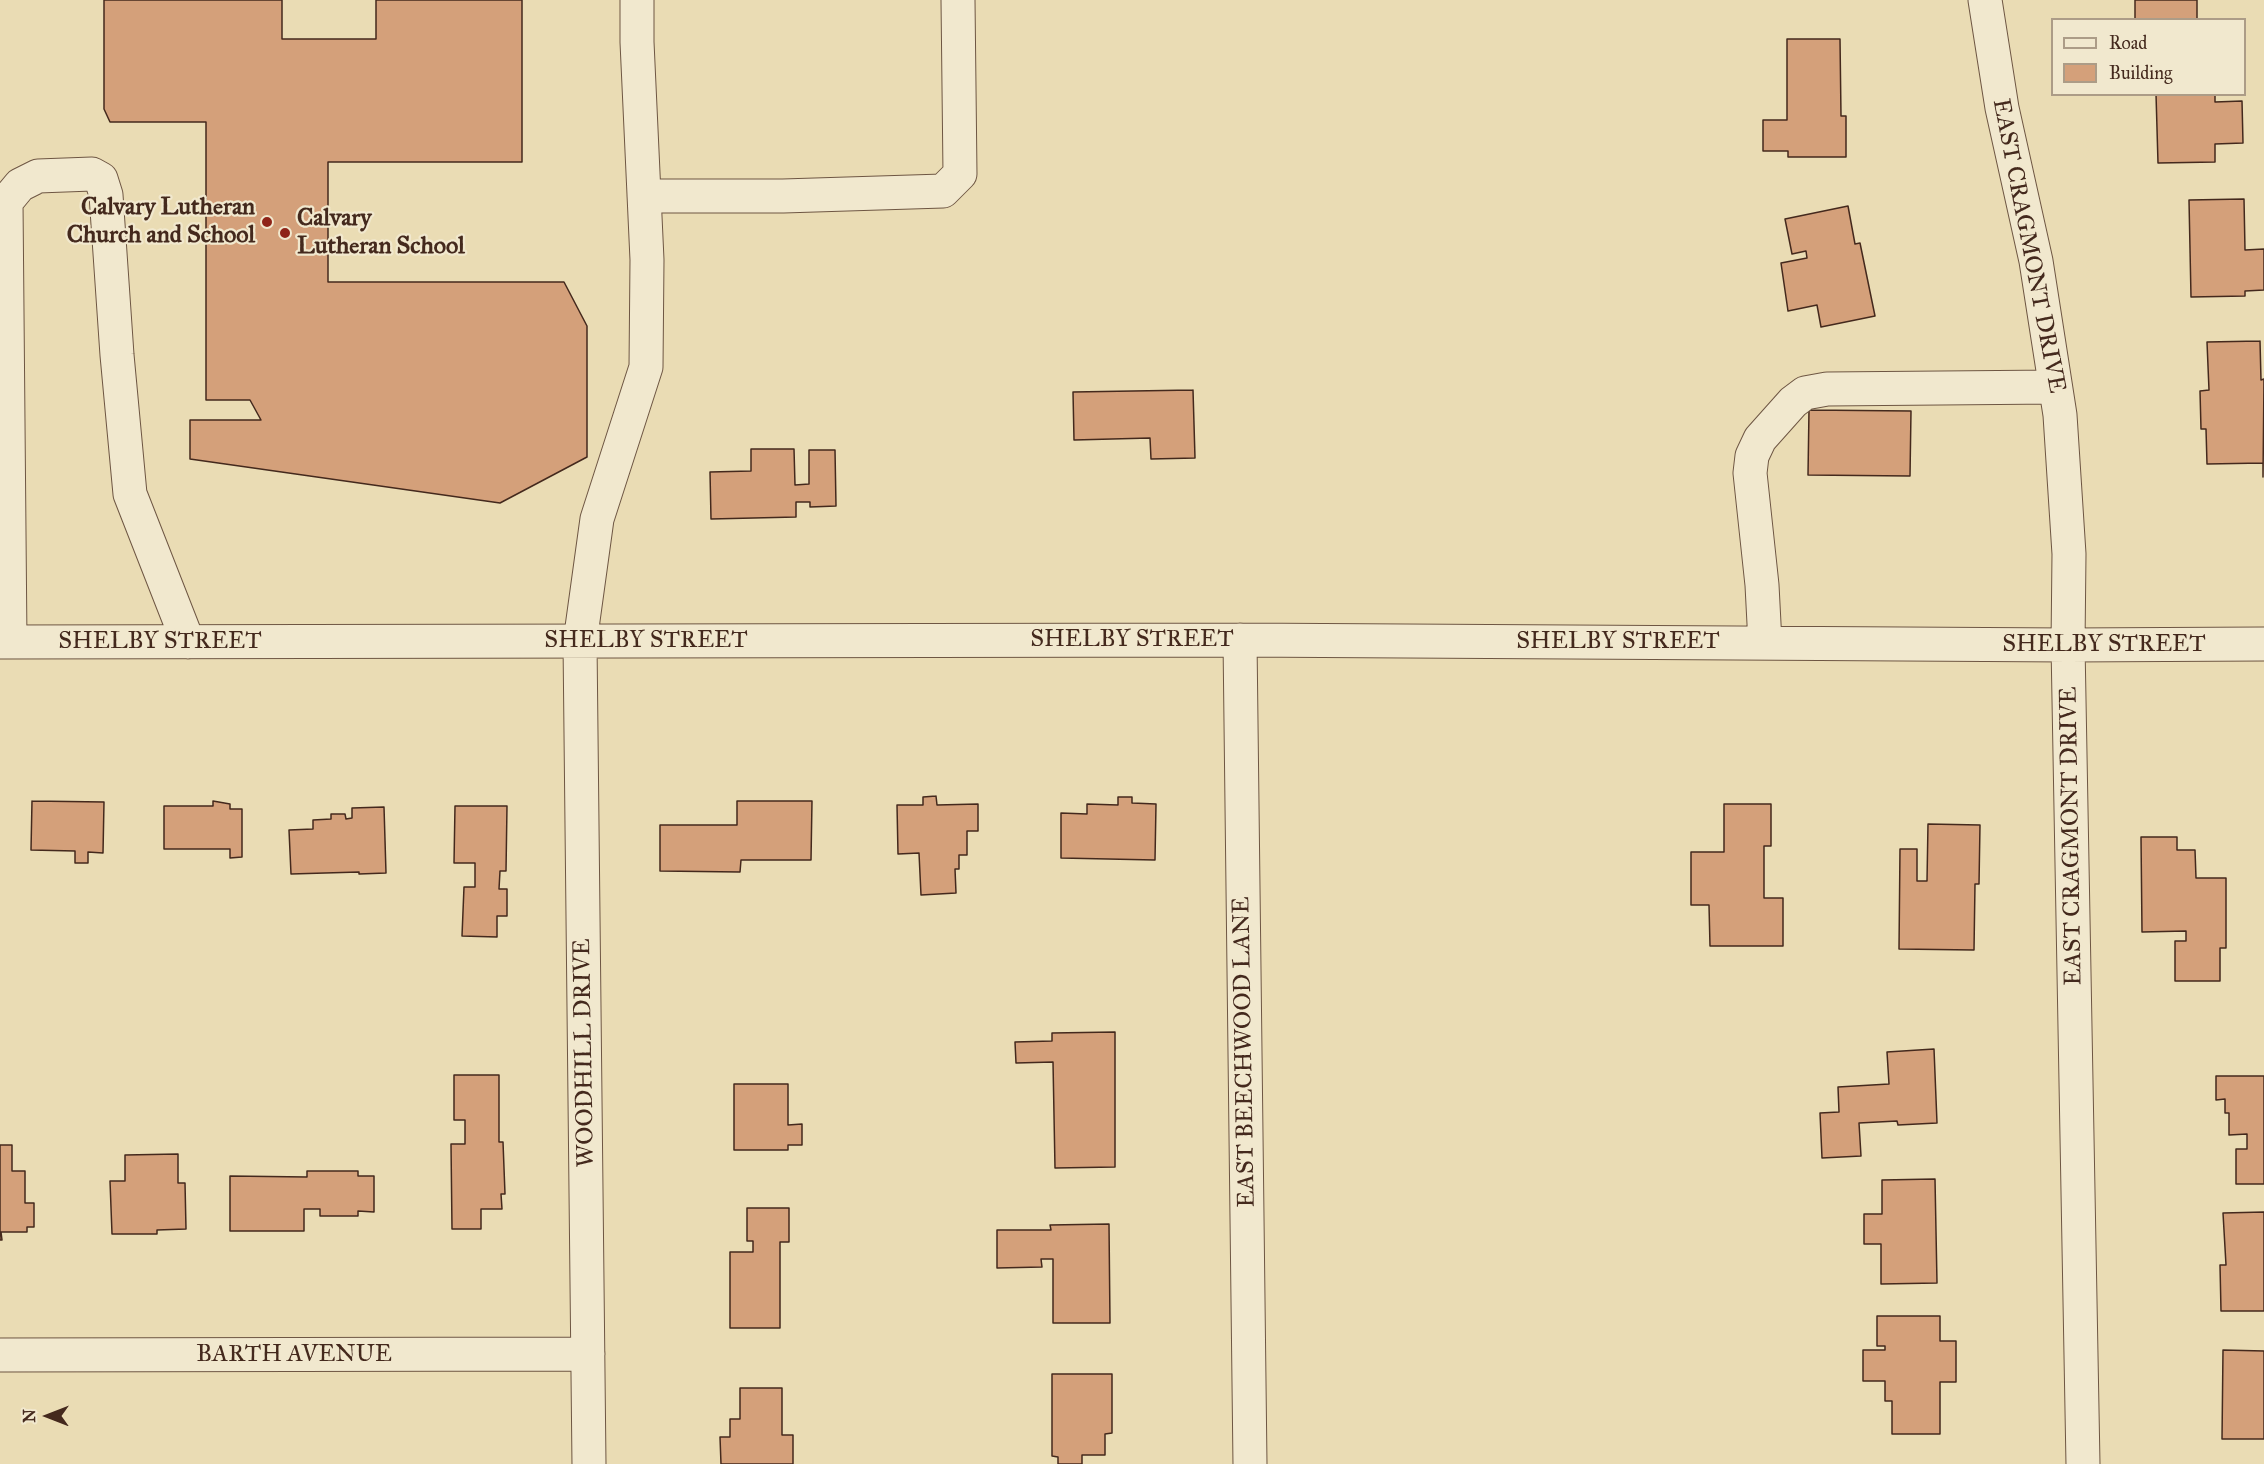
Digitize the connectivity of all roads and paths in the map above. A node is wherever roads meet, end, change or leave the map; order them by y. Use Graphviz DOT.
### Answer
graph roads {
  1 [pos="637,0"];
  2 [pos="958,0"];
  3 [pos="1985,0"];
  4 [pos="644,196"];
  5 [pos="2055,387"];
  6 [pos="1240,640"];
  7 [pos="5,642"];
  8 [pos="188,642"];
  9 [pos="580,642"];
  10 [pos="1765,644"];
  11 [pos="2264,644"];
  12 [pos="2068,645"];
  13 [pos="588,1354"];
  14 [pos="0,1355"];
  15 [pos="589,1464"];
  16 [pos="1250,1464"];
  17 [pos="2082,1464"];
  1 -- 4 [label="street, WOODHILL DRIVE"];
  2 -- 4 [label="street"];
  3 -- 5 [label="street, EAST CRAGMONT DRIVE"];
  4 -- 9 [label="street, WOODHILL DRIVE"];
  5 -- 10 [label="street"];
  5 -- 12 [label="street, EAST CRAGMONT DRIVE"];
  6 -- 9 [label="street, SHELBY STREET"];
  6 -- 10 [label="street, SHELBY STREET"];
  6 -- 16 [label="street, EAST BEECHWOOD LANE"];
  7 -- 8 [label="street, SHELBY STREET"];
  7 -- 8 [label="street"];
  8 -- 9 [label="street, SHELBY STREET"];
  9 -- 13 [label="street, WOODHILL DRIVE"];
  10 -- 12 [label="street, SHELBY STREET"];
  11 -- 12 [label="street, SHELBY STREET"];
  12 -- 17 [label="street, EAST CRAGMONT DRIVE"];
  13 -- 14 [label="street, BARTH AVENUE"];
  13 -- 15 [label="street, WOODHILL DRIVE"];
}
